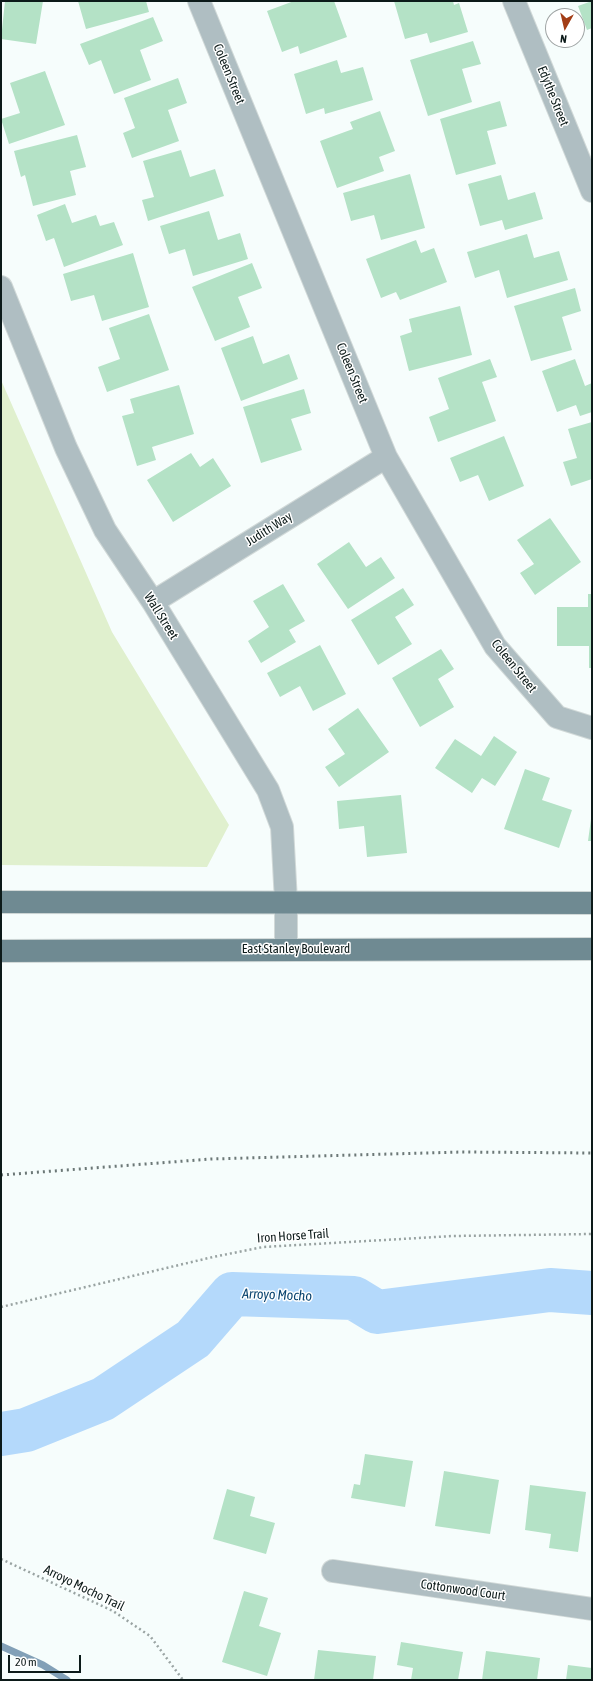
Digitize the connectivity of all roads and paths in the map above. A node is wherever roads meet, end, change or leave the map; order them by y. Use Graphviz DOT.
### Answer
graph roads {
  1 [pos="199,1"];
  2 [pos="514,1"];
  3 [pos="592,191"];
  4 [pos="1,287"];
  5 [pos="386,456"];
  6 [pos="153,602"];
  7 [pos="592,728"];
  8 [pos="1,902"];
  9 [pos="286,902"];
  10 [pos="592,903"];
  11 [pos="286,949"];
  12 [pos="592,949"];
  13 [pos="1,951"];
  14 [pos="592,1234"];
  15 [pos="1,1307"];
  16 [pos="1,1559"];
  17 [pos="7,1562"];
  18 [pos="1,1564"];
  19 [pos="333,1571"];
  20 [pos="592,1609"];
  21 [pos="182,1680"];
  1 -- 5 [label="street, Coleen Street"];
  2 -- 3 [label="street, Edythe Street"];
  4 -- 6 [label="street, Wall Street"];
  5 -- 6 [label="street, Judith Way"];
  5 -- 7 [label="street, Coleen Street"];
  6 -- 9 [label="street, Wall Street"];
  8 -- 9 [label="main road"];
  9 -- 10 [label="main road"];
  9 -- 11 [label="street, Wall Street"];
  11 -- 12 [label="main road, East Stanley Boulevard"];
  11 -- 13 [label="main road, East Stanley Boulevard"];
  14 -- 15 [label="path, Iron Horse Trail"];
  16 -- 17 [label="path, Arroyo Mocho Trail"];
  17 -- 18 [label="path"];
  17 -- 21 [label="path, Arroyo Mocho Trail"];
  19 -- 20 [label="street, Cottonwood Court"];
}
